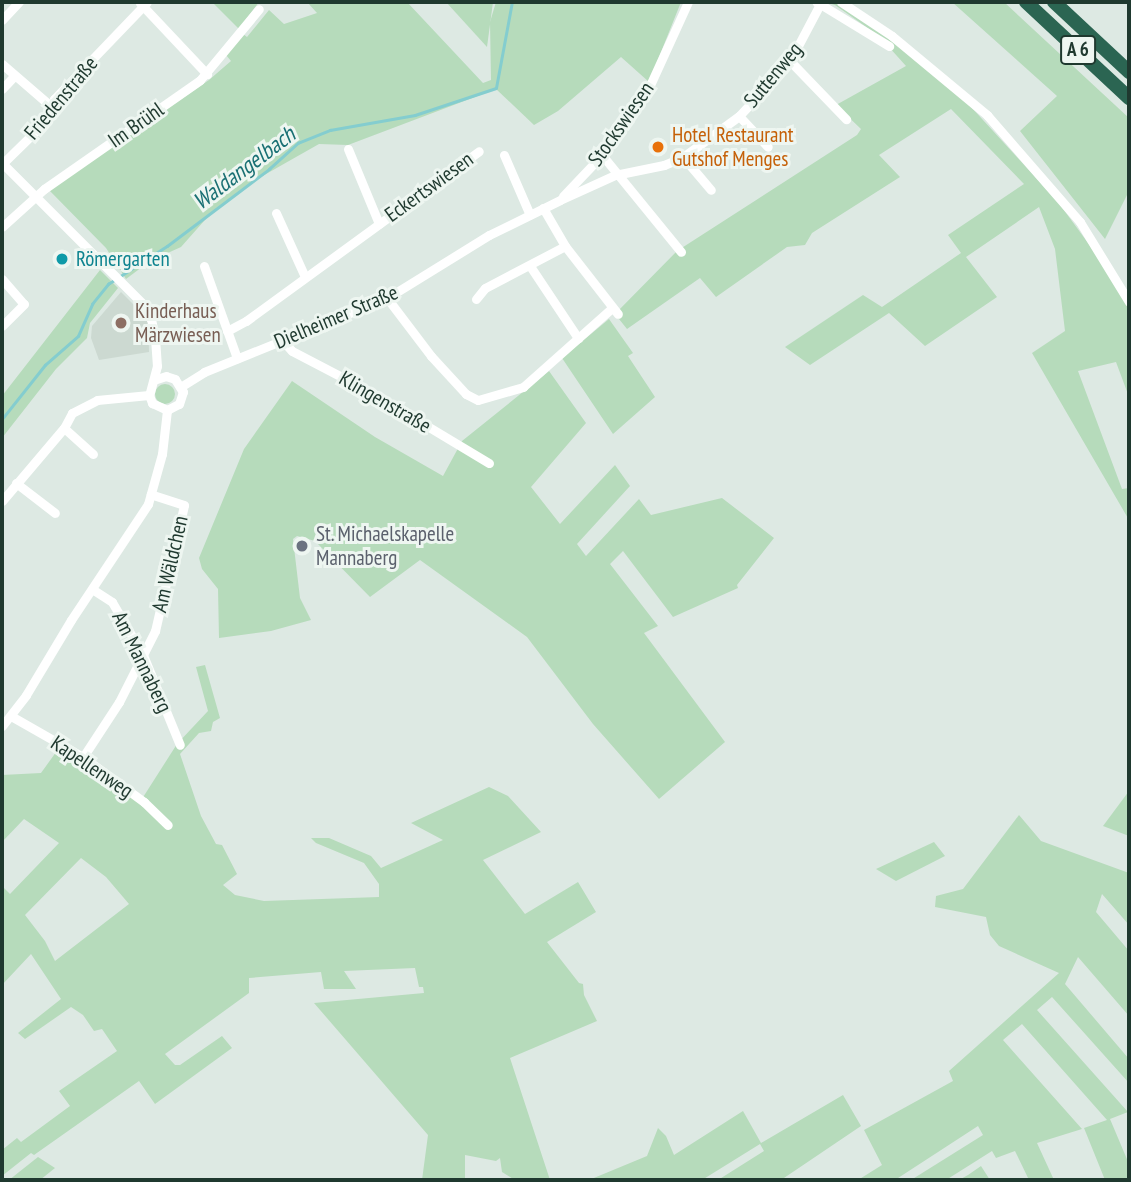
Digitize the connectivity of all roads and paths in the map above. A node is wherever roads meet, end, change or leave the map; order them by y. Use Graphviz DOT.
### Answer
graph roads {
  1 [pos="19,2"];
  2 [pos="688,2"];
  3 [pos="841,2"];
  4 [pos="1026,2"];
  5 [pos="1054,2"];
  6 [pos="143,3"];
  7 [pos="818,3"];
  8 [pos="259,9"];
  9 [pos="2,20"];
  10 [pos="889,46"];
  11 [pos="790,61"];
  12 [pos="2,64"];
  13 [pos="1129,72"];
  14 [pos="207,74"];
  15 [pos="14,76"];
  16 [pos="2,89"];
  17 [pos="1129,98"];
  18 [pos="53,108"];
  19 [pos="739,116"];
  20 [pos="846,119"];
  21 [pos="768,147"];
  22 [pos="348,149"];
  23 [pos="479,151"];
  24 [pos="504,155"];
  25 [pos="602,155"];
  26 [pos="683,157"];
  27 [pos="2,164"];
  28 [pos="615,175"];
  29 [pos="711,190"];
  30 [pos="35,197"];
  31 [pos="559,200"];
  32 [pos="543,208"];
  33 [pos="276,213"];
  34 [pos="530,215"];
  35 [pos="379,224"];
  36 [pos="2,228"];
  37 [pos="565,246"];
  38 [pos="681,252"];
  39 [pos="205,266"];
  40 [pos="530,266"];
  41 [pos="305,277"];
  42 [pos="2,279"];
  43 [pos="387,298"];
  44 [pos="476,299"];
  45 [pos="1129,302"];
  46 [pos="2,326"];
  47 [pos="228,331"];
  48 [pos="578,338"];
  49 [pos="283,341"];
  50 [pos="237,358"];
  51 [pos="157,366"];
  52 [pos="166,376"];
  53 [pos="154,380"];
  54 [pos="181,386"];
  55 [pos="149,395"];
  56 [pos="167,410"];
  57 [pos="64,428"];
  58 [pos="93,454"];
  59 [pos="489,463"];
  60 [pos="16,483"];
  61 [pos="156,495"];
  62 [pos="2,501"];
  63 [pos="55,513"];
  64 [pos="92,589"];
  65 [pos="143,655"];
  66 [pos="11,716"];
  67 [pos="2,726"];
  68 [pos="180,745"];
  69 [pos="83,757"];
  70 [pos="168,825"];
  1 -- 9 [label="street"];
  2 -- 25 [label="street, Stockswiesen"];
  3 -- 45 [label="street"];
  4 -- 17 [label="highway, A 6"];
  5 -- 13 [label="highway, A 6"];
  6 -- 14 [label="street"];
  6 -- 18 [label="street, Friedenstraße"];
  7 -- 10 [label="street, Suttenweg"];
  7 -- 11 [label="street, Suttenweg"];
  8 -- 14 [label="street, Im Brühl"];
  11 -- 19 [label="street, Suttenweg"];
  11 -- 20 [label="street"];
  12 -- 15 [label="street"];
  14 -- 30 [label="street, Im Brühl"];
  15 -- 16 [label="street"];
  15 -- 18 [label="street"];
  18 -- 27 [label="street, Friedenstraße"];
  19 -- 21 [label="street"];
  19 -- 26 [label="street, Suttenweg"];
  22 -- 35 [label="street, Eckertswiesen"];
  23 -- 35 [label="street, Eckertswiesen"];
  24 -- 34 [label="street"];
  25 -- 28 [label="street"];
  25 -- 31 [label="street, Stockswiesen"];
  26 -- 28 [label="street, Suttenweg"];
  26 -- 29 [label="street"];
  27 -- 30 [label="street"];
  28 -- 31 [label="street, Suttenweg"];
  28 -- 38 [label="street"];
  30 -- 36 [label="street, Im Brühl"];
  30 -- 51 [label="street"];
  31 -- 32 [label="street, Dielheimer Straße"];
  32 -- 34 [label="street, Dielheimer Straße"];
  32 -- 37 [label="street"];
  33 -- 41 [label="street"];
  34 -- 43 [label="street, Dielheimer Straße"];
  35 -- 41 [label="street, Eckertswiesen"];
  37 -- 40 [label="street"];
  37 -- 48 [label="street"];
  39 -- 47 [label="street"];
  40 -- 44 [label="street"];
  40 -- 48 [label="street"];
  41 -- 47 [label="street, Eckertswiesen"];
  42 -- 46 [label="street"];
  43 -- 48 [label="street"];
  43 -- 49 [label="street, Dielheimer Straße"];
  47 -- 50 [label="street"];
  49 -- 50 [label="street, Dielheimer Straße"];
  49 -- 59 [label="street, Klingenstraße"];
  50 -- 54 [label="street, Dielheimer Straße"];
  51 -- 52 [label="street"];
  51 -- 53 [label="street"];
  52 -- 53 [label="street"];
  52 -- 54 [label="street"];
  53 -- 55 [label="street"];
  54 -- 56 [label="street"];
  55 -- 56 [label="street"];
  55 -- 57 [label="street"];
  56 -- 61 [label="street"];
  57 -- 58 [label="street"];
  57 -- 60 [label="street"];
  60 -- 62 [label="street"];
  60 -- 63 [label="street"];
  61 -- 64 [label="street"];
  61 -- 65 [label="street, Am Wäldchen"];
  64 -- 65 [label="street, Am Mannaberg"];
  64 -- 66 [label="street"];
  65 -- 68 [label="street, Am Mannaberg"];
  65 -- 69 [label="street"];
  66 -- 67 [label="street"];
  66 -- 69 [label="street, Kapellenweg"];
  69 -- 70 [label="street, Kapellenweg"];
}
